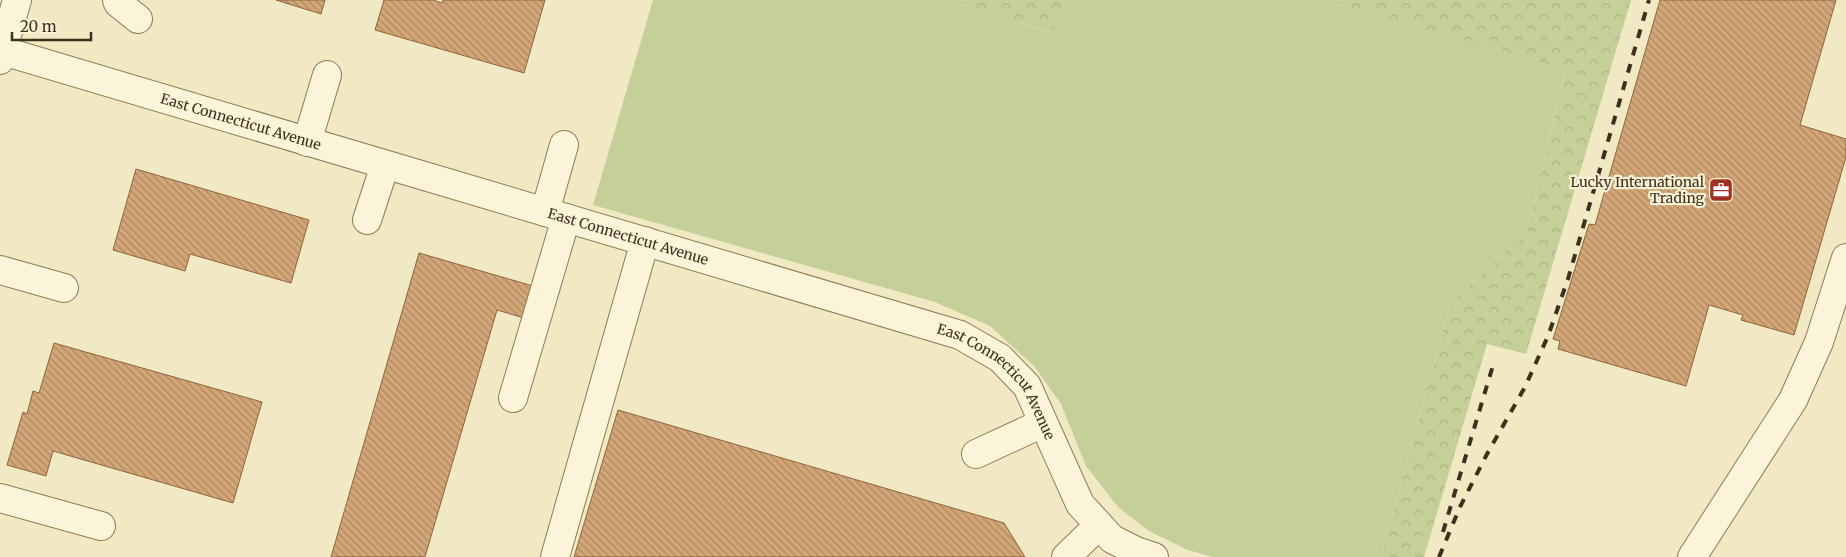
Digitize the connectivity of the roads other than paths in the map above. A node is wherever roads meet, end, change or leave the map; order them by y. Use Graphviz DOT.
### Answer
graph roads {
  1 [pos="17,0"];
  2 [pos="117,0"];
  3 [pos="138,19"];
  4 [pos="1,56"];
  5 [pos="327,75"];
  6 [pos="308,142"];
  7 [pos="564,145"];
  8 [pos="385,165"];
  9 [pos="556,215"];
  10 [pos="367,220"];
  11 [pos="645,241"];
  12 [pos="1846,258"];
  13 [pos="0,270"];
  14 [pos="64,288"];
  15 [pos="513,398"];
  16 [pos="1043,423"];
  17 [pos="976,454"];
  18 [pos="0,498"];
  19 [pos="1099,525"];
  20 [pos="100,526"];
  21 [pos="555,557"];
  22 [pos="1066,557"];
  23 [pos="1154,557"];
  24 [pos="1692,557"];
  1 -- 4 [label="street"];
  2 -- 3 [label="street"];
  4 -- 6 [label="street, East Connecticut Avenue"];
  5 -- 6 [label="street"];
  6 -- 8 [label="street, East Connecticut Avenue"];
  7 -- 9 [label="street"];
  8 -- 9 [label="street, East Connecticut Avenue"];
  8 -- 10 [label="street"];
  9 -- 11 [label="street, East Connecticut Avenue"];
  9 -- 15 [label="street"];
  11 -- 16 [label="street, East Connecticut Avenue"];
  11 -- 21 [label="street"];
  12 -- 24 [label="street"];
  13 -- 14 [label="street"];
  16 -- 17 [label="street"];
  16 -- 19 [label="street, East Connecticut Avenue"];
  18 -- 20 [label="street"];
  19 -- 22 [label="street"];
  19 -- 23 [label="street, East Connecticut Avenue"];
}
